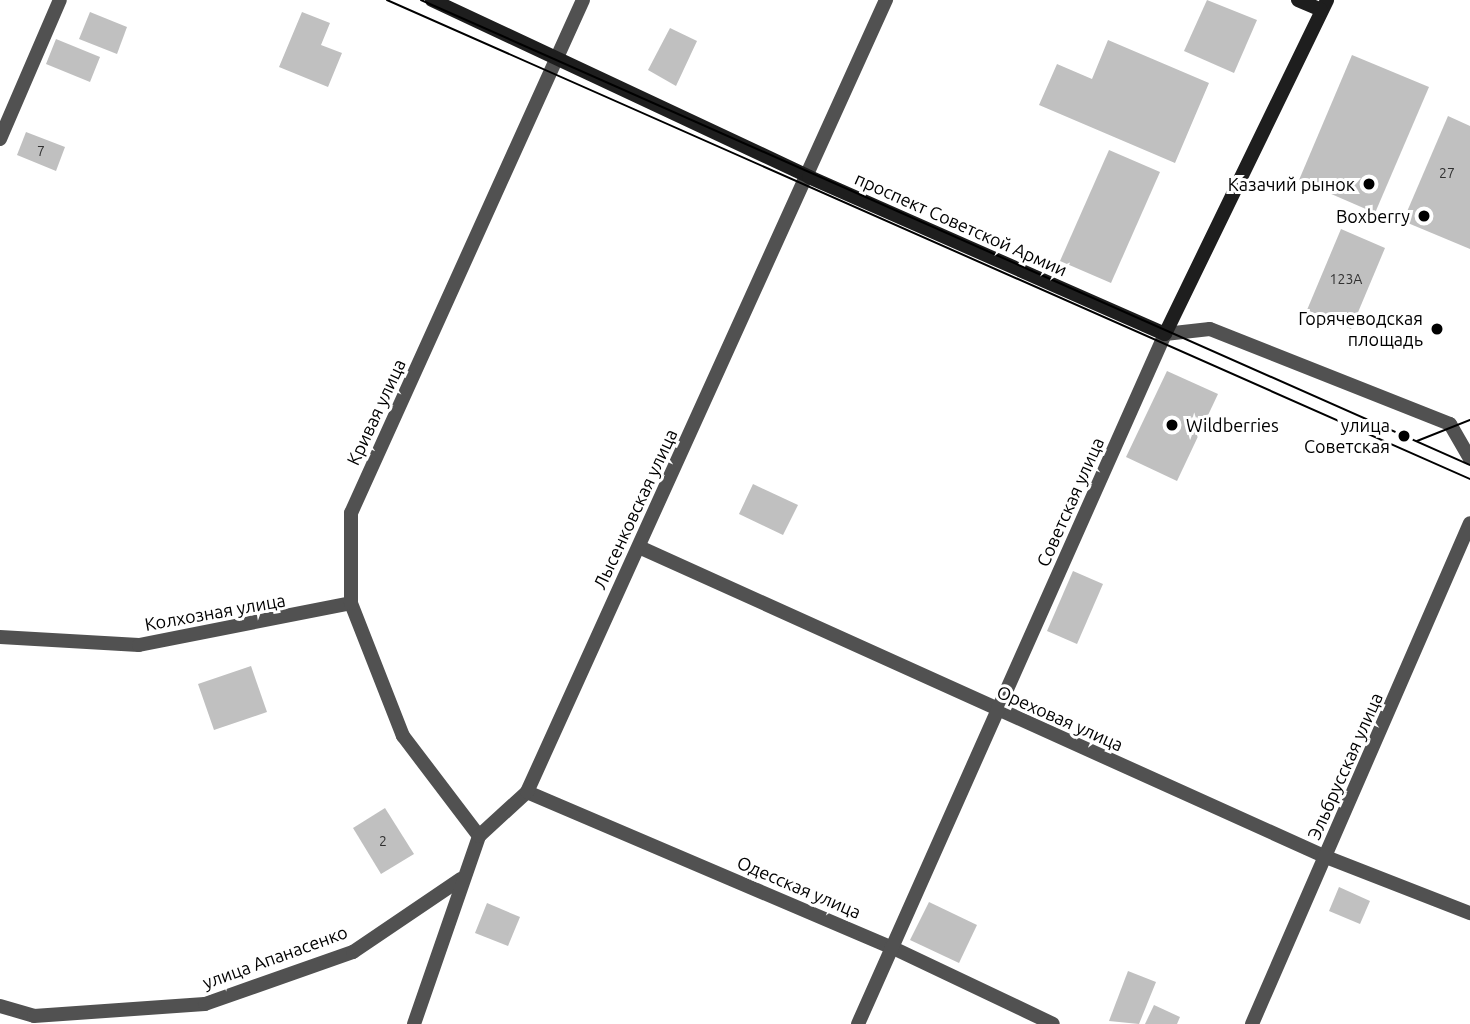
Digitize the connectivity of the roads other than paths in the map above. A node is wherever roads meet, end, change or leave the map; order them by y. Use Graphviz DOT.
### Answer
graph roads {
  1 [pos="60,0"];
  2 [pos="432,0"];
  3 [pos="583,0"];
  4 [pos="886,0"];
  5 [pos="1298,0"];
  6 [pos="1324,5"];
  7 [pos="556,60"];
  8 [pos="0,139"];
  9 [pos="808,177"];
  10 [pos="1165,334"];
  11 [pos="1470,458"];
  12 [pos="1470,523"];
  13 [pos="639,547"];
  14 [pos="351,603"];
  15 [pos="0,637"];
  16 [pos="997,711"];
  17 [pos="527,792"];
  18 [pos="479,836"];
  19 [pos="1326,857"];
  20 [pos="461,879"];
  21 [pos="1470,913"];
  22 [pos="891,947"];
  23 [pos="0,1006"];
  24 [pos="33,1020"];
  25 [pos="414,1024"];
  26 [pos="858,1024"];
  27 [pos="1053,1024"];
  28 [pos="1252,1024"];
  1 -- 8 [label="street"];
  2 -- 7 [label="main road, проспект Советской Армии"];
  3 -- 7 [label="street, Кривая улица"];
  4 -- 9 [label="street, Лысенковская улица"];
  5 -- 6 [label="main road"];
  6 -- 10 [label="main road, Советская улица"];
  7 -- 9 [label="main road, проспект Советской Армии"];
  7 -- 14 [label="street, Кривая улица"];
  9 -- 10 [label="main road, проспект Советской Армии"];
  9 -- 13 [label="street, Лысенковская улица"];
  10 -- 11 [label="street"];
  10 -- 16 [label="street, Советская улица"];
  12 -- 19 [label="street, Эльбрусская улица"];
  13 -- 16 [label="street, Ореховая улица"];
  13 -- 17 [label="street, Лысенковская улица"];
  14 -- 15 [label="street, Колхозная улица"];
  14 -- 18 [label="street, Кривая улица"];
  16 -- 19 [label="street, Ореховая улица"];
  16 -- 22 [label="street, Советская улица"];
  17 -- 18 [label="street, Лысенковская улица"];
  17 -- 22 [label="street, Одесская улица"];
  18 -- 20 [label="street, Лысенковская улица"];
  19 -- 21 [label="street, Ореховая улица"];
  19 -- 28 [label="street, Эльбрусская улица"];
  20 -- 24 [label="street, улица Апанасенко"];
  20 -- 25 [label="street, Лысенковская улица"];
  22 -- 26 [label="street, Советская улица"];
  22 -- 27 [label="street, Одесская улица"];
  23 -- 24 [label="street, улица Апанасенко"];
}
